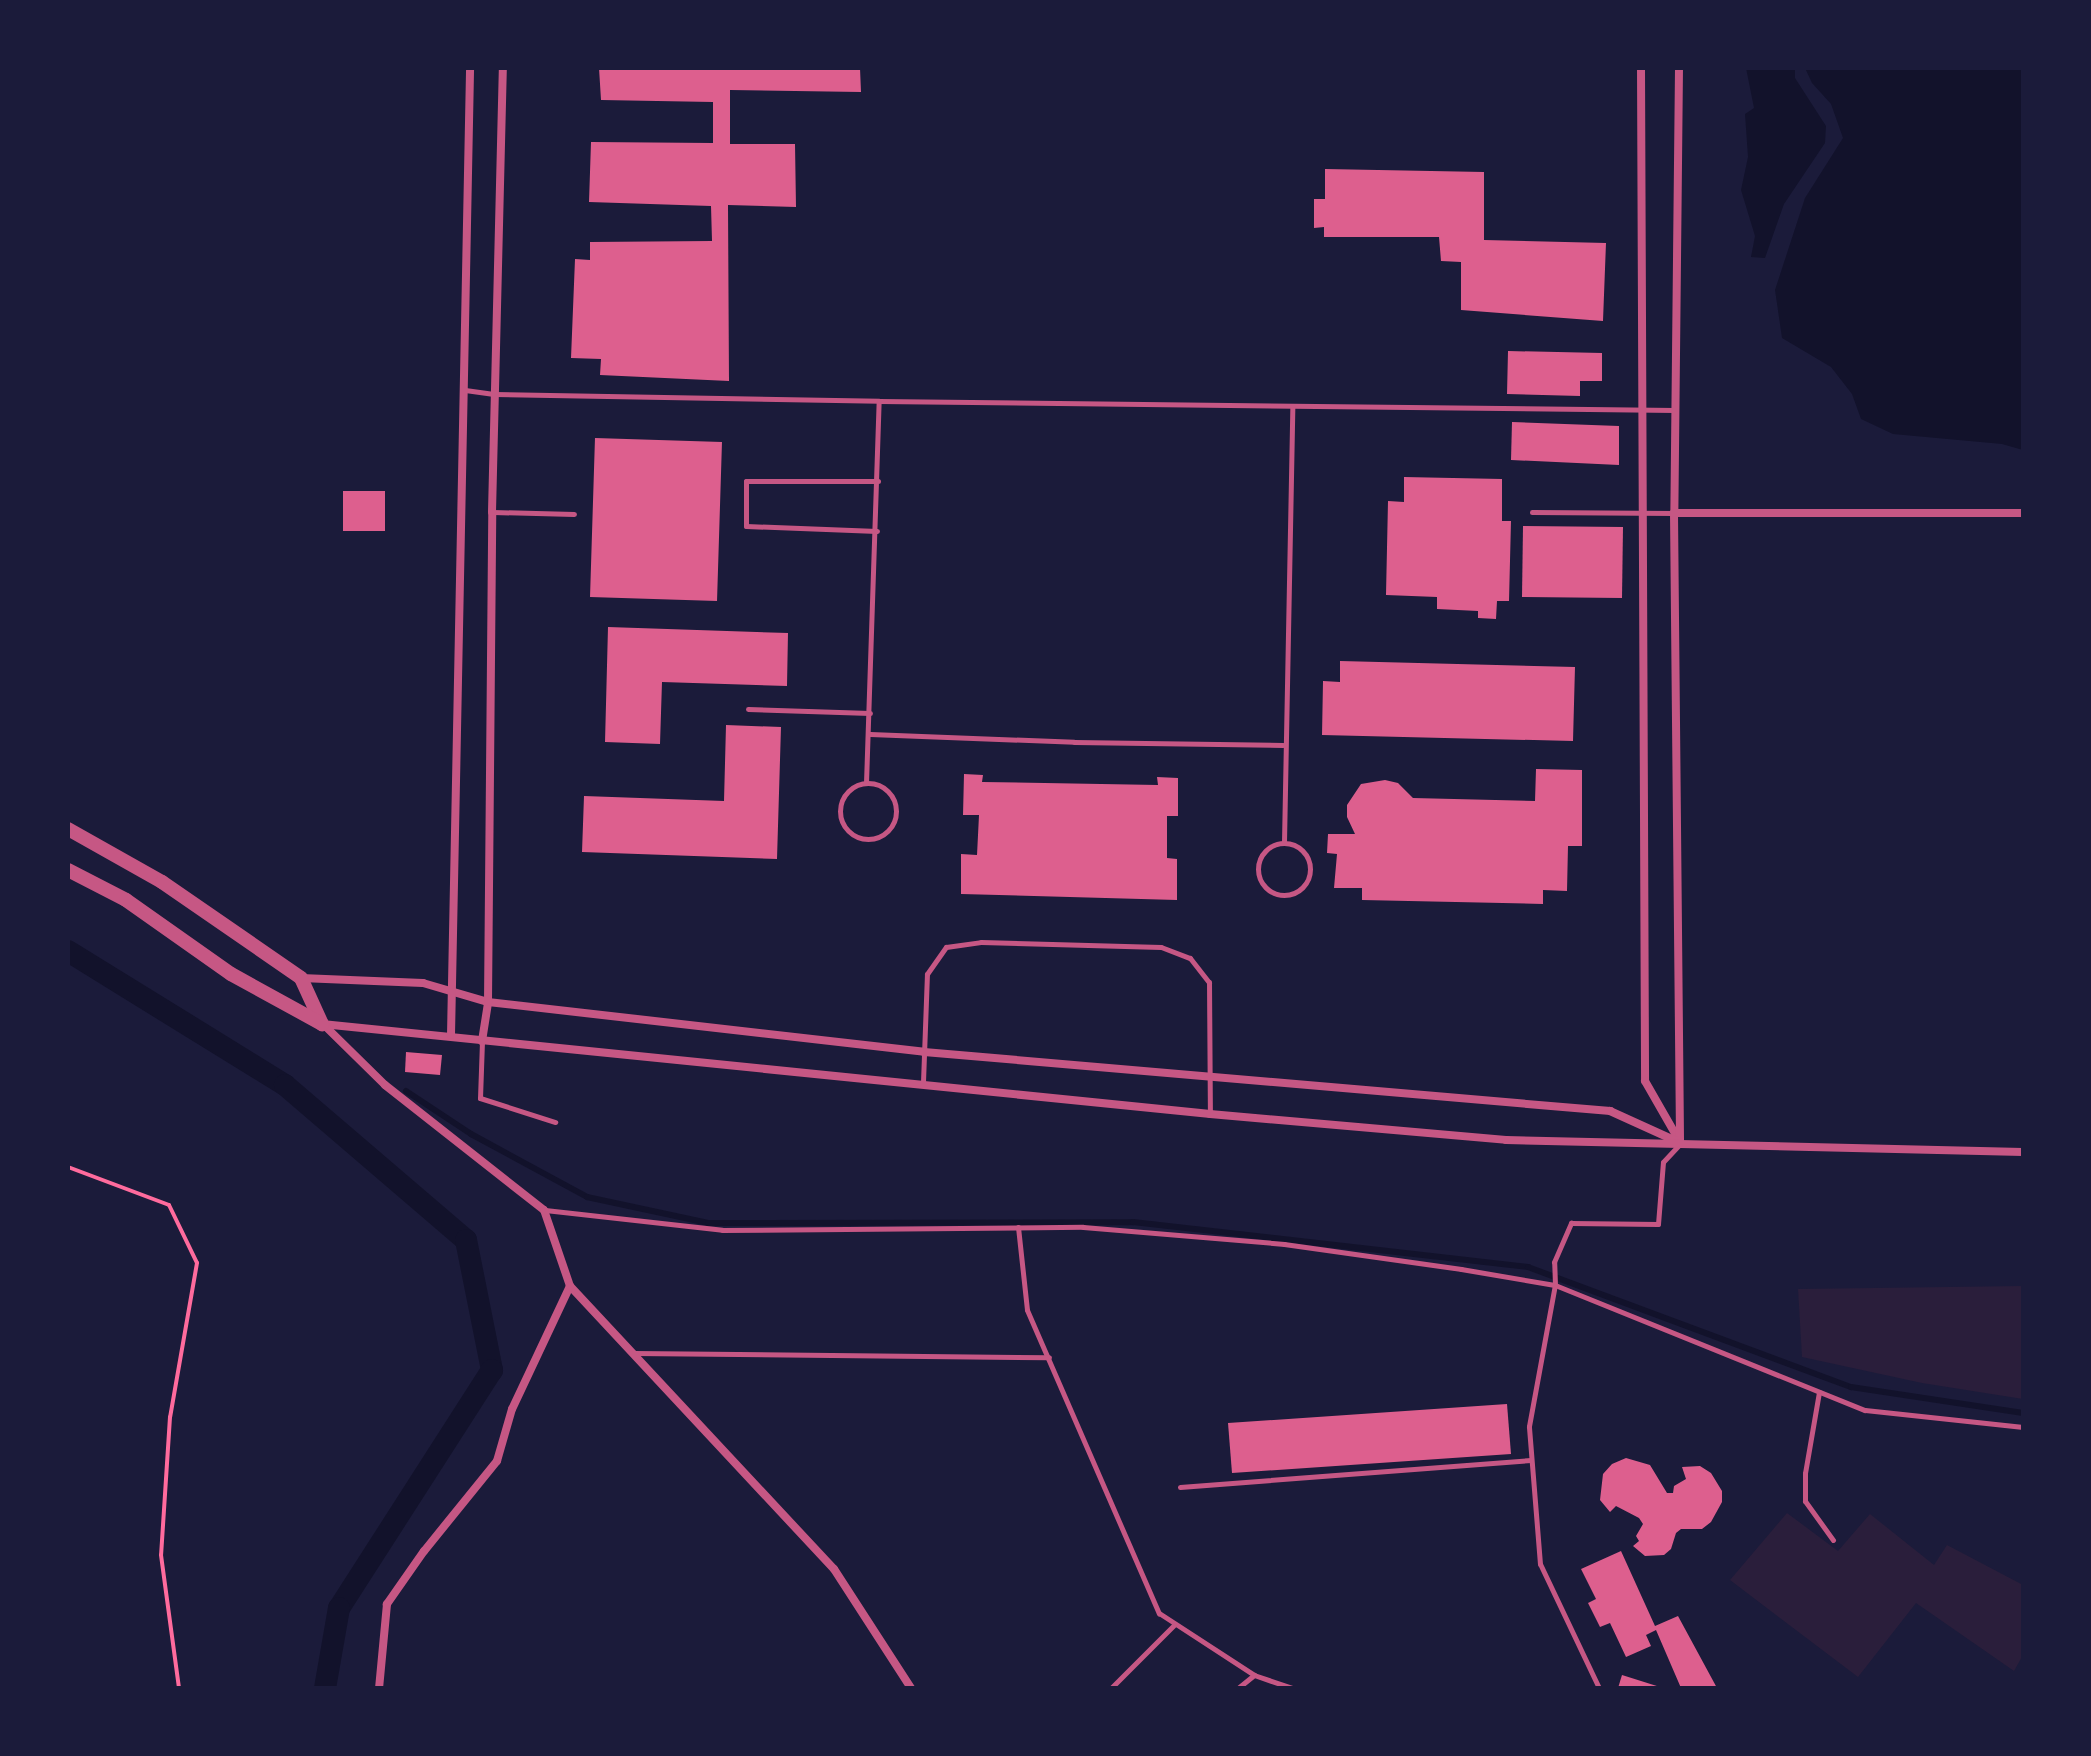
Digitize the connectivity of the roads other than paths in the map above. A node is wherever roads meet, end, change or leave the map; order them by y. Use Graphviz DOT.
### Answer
graph roads {
  1 [pos="470,68"];
  2 [pos="503,68"];
  3 [pos="1641,68"];
  4 [pos="1679,68"];
  5 [pos="465,390"];
  6 [pos="494,394"];
  7 [pos="879,401"];
  8 [pos="1292,407"];
  9 [pos="1643,410"];
  10 [pos="1675,410"];
  11 [pos="878,481"];
  12 [pos="492,512"];
  13 [pos="1532,512"];
  14 [pos="1643,513"];
  15 [pos="1674,513"];
  16 [pos="2023,513"];
  17 [pos="574,514"];
  18 [pos="877,531"];
  19 [pos="748,709"];
  20 [pos="870,713"];
  21 [pos="870,734"];
  22 [pos="1283,745"];
  23 [pos="866,783"];
  24 [pos="68,829"];
  25 [pos="1284,842"];
  26 [pos="68,870"];
  27 [pos="301,978"];
  28 [pos="452,993"];
  29 [pos="488,1002"];
  30 [pos="322,1024"];
  31 [pos="451,1035"];
  32 [pos="482,1041"];
  33 [pos="924,1052"];
  34 [pos="1210,1078"];
  35 [pos="923,1082"];
  36 [pos="1210,1114"];
  37 [pos="555,1122"];
  38 [pos="1680,1143"];
  39 [pos="2023,1152"];
  40 [pos="544,1210"];
  41 [pos="1018,1227"];
  42 [pos="1555,1285"];
  43 [pos="570,1286"];
  44 [pos="633,1353"];
  45 [pos="1049,1357"];
  46 [pos="1819,1392"];
  47 [pos="2023,1427"];
  48 [pos="1531,1460"];
  49 [pos="1180,1487"];
  50 [pos="1833,1540"];
  51 [pos="1174,1625"];
  52 [pos="1254,1675"];
  53 [pos="379,1688"];
  54 [pos="911,1688"];
  55 [pos="1111,1688"];
  56 [pos="1238,1688"];
  57 [pos="1292,1688"];
  58 [pos="1599,1688"];
  1 -- 5 [label="street"];
  2 -- 6 [label="street"];
  3 -- 9 [label="street"];
  4 -- 10 [label="street"];
  5 -- 6 [label="lane"];
  5 -- 28 [label="street"];
  6 -- 7 [label="lane"];
  6 -- 12 [label="street"];
  7 -- 8 [label="lane"];
  7 -- 11 [label="lane"];
  8 -- 9 [label="lane"];
  8 -- 22 [label="lane"];
  9 -- 10 [label="lane"];
  9 -- 14 [label="street"];
  10 -- 15 [label="street"];
  11 -- 18 [label="lane"];
  11 -- 18 [label="lane"];
  12 -- 17 [label="lane"];
  12 -- 29 [label="street"];
  13 -- 14 [label="lane"];
  14 -- 15 [label="lane"];
  14 -- 38 [label="street"];
  15 -- 16 [label="street"];
  15 -- 38 [label="street"];
  18 -- 20 [label="lane"];
  19 -- 20 [label="lane"];
  20 -- 21 [label="lane"];
  21 -- 22 [label="lane"];
  21 -- 23 [label="lane"];
  22 -- 25 [label="lane"];
  23 -- 23 [label="lane"];
  24 -- 27 [label="street"];
  25 -- 25 [label="lane"];
  26 -- 30 [label="street"];
  27 -- 28 [label="street"];
  27 -- 30 [label="street"];
  28 -- 29 [label="street"];
  28 -- 31 [label="street"];
  29 -- 32 [label="street"];
  29 -- 33 [label="street"];
  30 -- 31 [label="street"];
  30 -- 40 [label="street"];
  31 -- 32 [label="street"];
  32 -- 35 [label="street"];
  32 -- 37 [label="lane"];
  33 -- 34 [label="street"];
  33 -- 34 [label="lane"];
  33 -- 35 [label="lane"];
  34 -- 36 [label="lane"];
  34 -- 38 [label="street"];
  35 -- 36 [label="street"];
  36 -- 38 [label="street"];
  38 -- 39 [label="street"];
  38 -- 42 [label="lane"];
  40 -- 41 [label="lane"];
  40 -- 43 [label="street"];
  41 -- 42 [label="lane"];
  41 -- 45 [label="lane"];
  42 -- 46 [label="lane"];
  42 -- 48 [label="lane"];
  43 -- 44 [label="street"];
  43 -- 53 [label="street"];
  44 -- 45 [label="lane"];
  44 -- 54 [label="street"];
  45 -- 51 [label="lane"];
  46 -- 47 [label="lane"];
  46 -- 50 [label="lane"];
  48 -- 49 [label="lane"];
  48 -- 58 [label="lane"];
  51 -- 52 [label="lane"];
  51 -- 55 [label="lane"];
  52 -- 56 [label="lane"];
  52 -- 57 [label="lane"];
}
